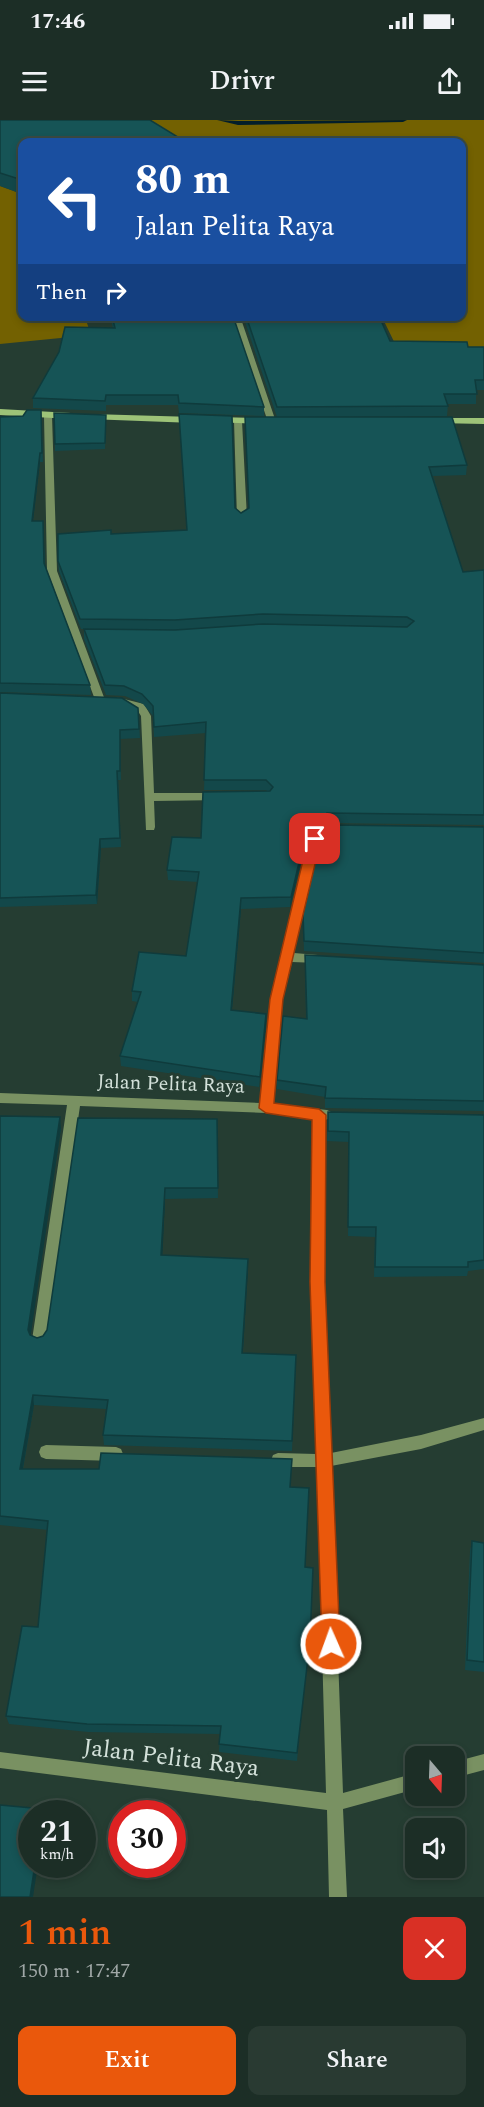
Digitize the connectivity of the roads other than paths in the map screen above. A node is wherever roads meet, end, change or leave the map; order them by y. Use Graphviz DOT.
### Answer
graph roads {
  1 [pos="238,321"];
  2 [pos="0,412"];
  3 [pos="48,416"];
  4 [pos="238,421"];
  5 [pos="425,421"];
  6 [pos="484,421"];
  7 [pos="272,422"];
  8 [pos="284,422"];
  9 [pos="242,518"];
  10 [pos="78,700"];
  11 [pos="100,700"];
  12 [pos="149,797"];
  13 [pos="231,797"];
  14 [pos="150,827"];
  15 [pos="352,829"];
  16 [pos="287,957"];
  17 [pos="333,960"];
  18 [pos="0,1098"];
  19 [pos="74,1102"];
  20 [pos="266,1108"];
  21 [pos="319,1115"];
  22 [pos="342,1115"];
  23 [pos="39,1340"];
  24 [pos="484,1424"];
  25 [pos="46,1452"];
  26 [pos="127,1455"];
  27 [pos="267,1459"];
  28 [pos="325,1461"];
  29 [pos="0,1760"];
  30 [pos="484,1762"];
  31 [pos="465,1767"];
  32 [pos="405,1784"];
  33 [pos="336,1803"];
  34 [pos="338,1897"];
  1 -- 7 [label="street"];
  2 -- 3 [label="main road"];
  3 -- 4 [label="main road"];
  3 -- 11 [label="street"];
  4 -- 7 [label="main road"];
  4 -- 9 [label="street"];
  5 -- 6 [label="main road"];
  7 -- 8 [label="main road"];
  10 -- 11 [label="street"];
  11 -- 12 [label="street"];
  12 -- 13 [label="street"];
  12 -- 14 [label="street"];
  15 -- 16 [label="street"];
  16 -- 17 [label="street"];
  16 -- 20 [label="street"];
  18 -- 19 [label="street, Jalan Pelita Raya"];
  19 -- 20 [label="street, Jalan Pelita Raya"];
  19 -- 23 [label="street"];
  20 -- 21 [label="street, Jalan Pelita Raya"];
  21 -- 22 [label="street, Jalan Pelita Raya"];
  21 -- 28 [label="street"];
  24 -- 28 [label="street"];
  25 -- 26 [label="street"];
  27 -- 28 [label="street"];
  28 -- 33 [label="street"];
  29 -- 33 [label="street, Jalan Pelita Raya"];
  30 -- 31 [label="street"];
  32 -- 33 [label="street"];
  33 -- 34 [label="street"];
}
